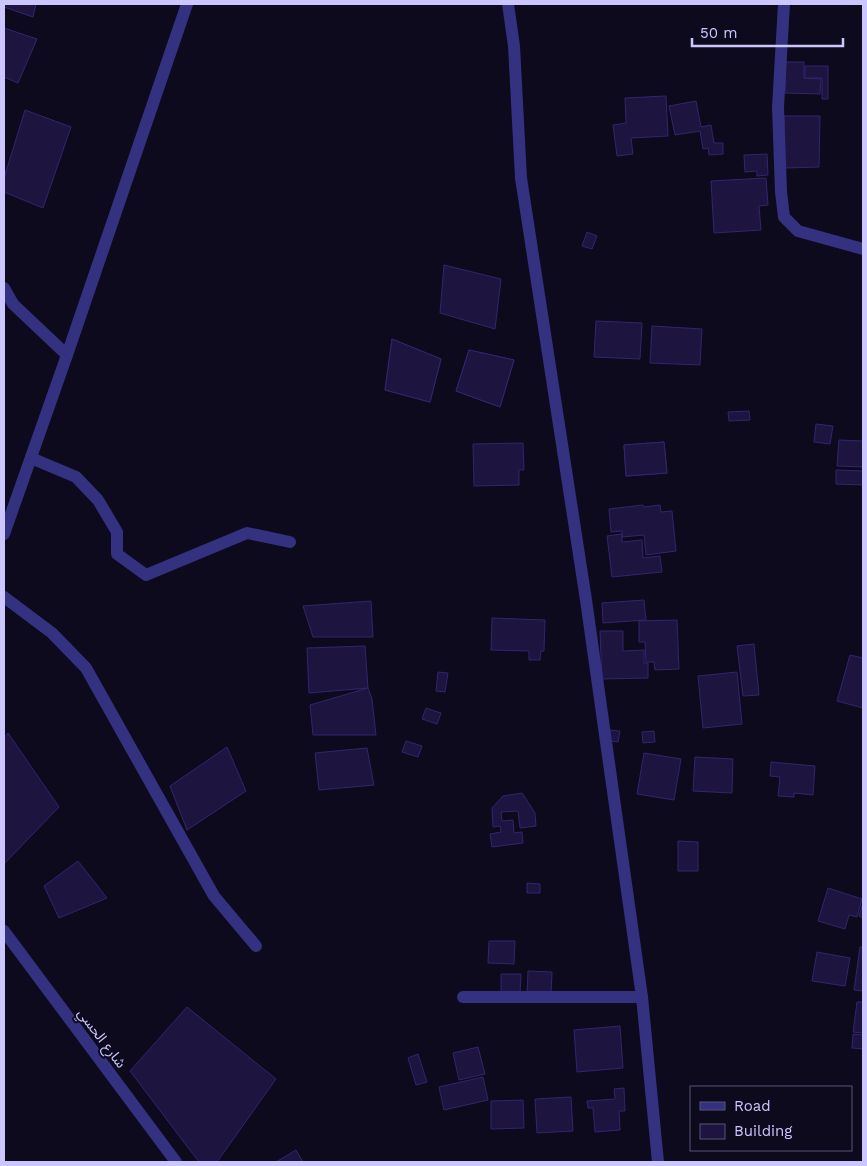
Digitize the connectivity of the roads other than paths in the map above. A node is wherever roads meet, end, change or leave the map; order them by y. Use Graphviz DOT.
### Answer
graph roads {
  1 [pos="187,4"];
  2 [pos="508,4"];
  3 [pos="784,4"];
  4 [pos="863,249"];
  5 [pos="4,288"];
  6 [pos="68,355"];
  7 [pos="31,458"];
  8 [pos="4,534"];
  9 [pos="290,542"];
  10 [pos="4,597"];
  11 [pos="4,931"];
  12 [pos="256,946"];
  13 [pos="463,997"];
  14 [pos="642,997"];
  15 [pos="176,1162"];
  16 [pos="658,1162"];
  1 -- 6 [label="street"];
  2 -- 14 [label="street"];
  3 -- 4 [label="street"];
  5 -- 6 [label="street"];
  6 -- 7 [label="street"];
  7 -- 8 [label="street"];
  7 -- 9 [label="street"];
  10 -- 12 [label="street"];
  11 -- 15 [label="street, شارع الحسي"];
  13 -- 14 [label="street"];
  14 -- 16 [label="street"];
}
